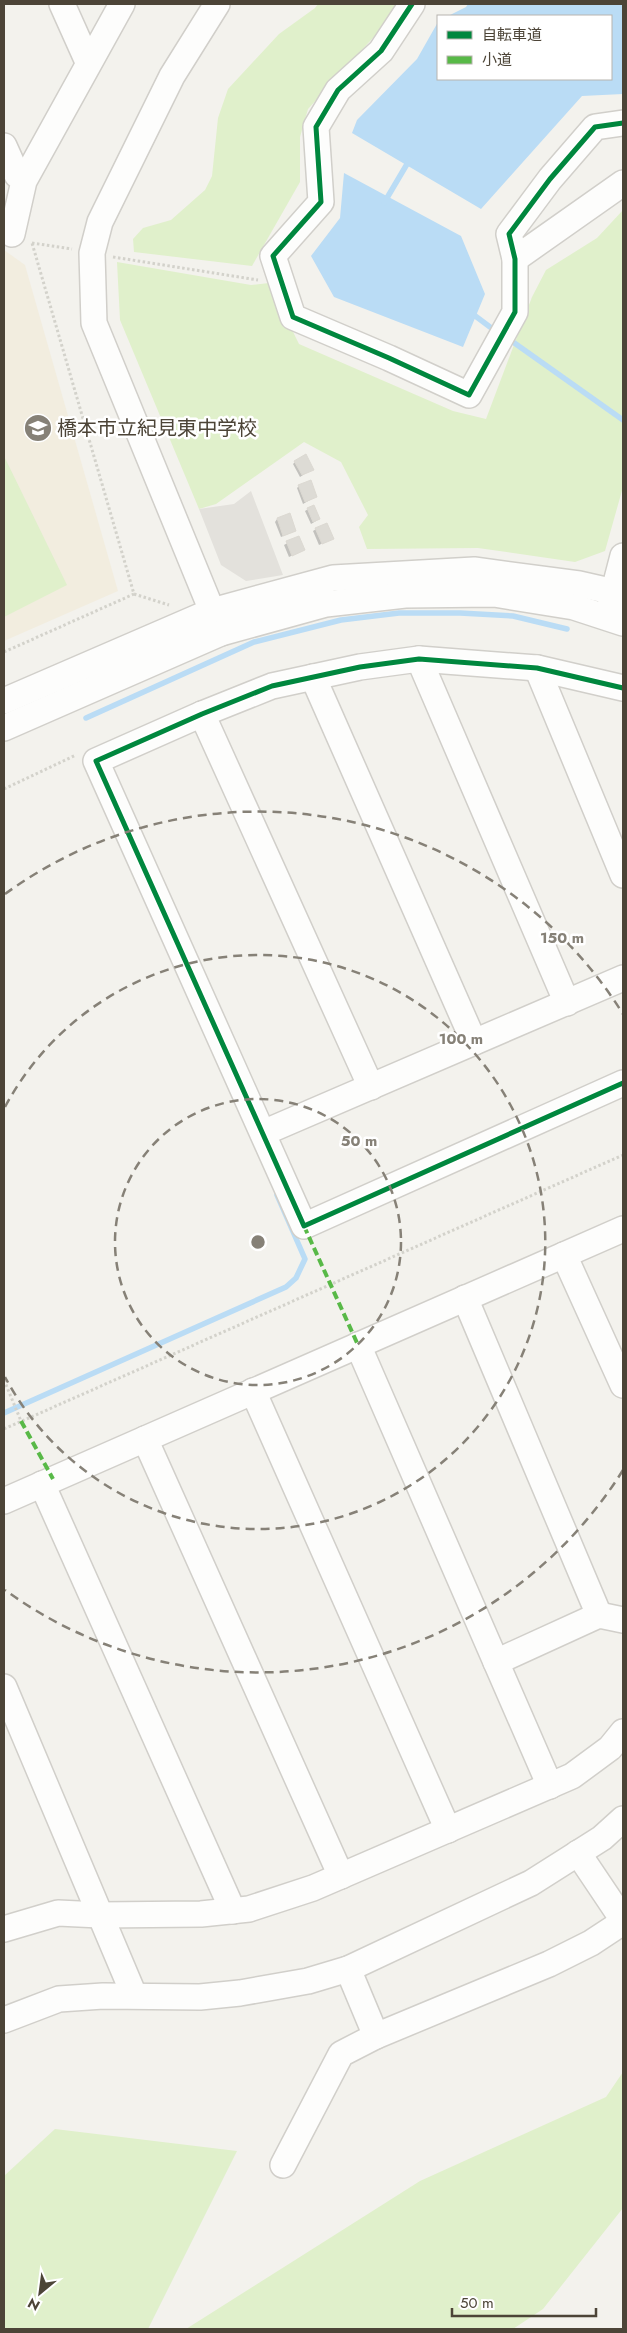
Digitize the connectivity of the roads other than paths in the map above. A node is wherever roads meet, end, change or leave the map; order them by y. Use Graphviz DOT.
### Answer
graph roads {
  1 [pos="62,4"];
  2 [pos="122,4"];
  3 [pos="217,4"];
  4 [pos="412,4"];
  5 [pos="88,62"];
  6 [pos="623,123"];
  7 [pos="4,146"];
  8 [pos="16,175"];
  9 [pos="623,183"];
  10 [pos="22,238"];
  11 [pos="515,259"];
  12 [pos="623,556"];
  13 [pos="618,592"];
  14 [pos="615,621"];
  15 [pos="216,622"];
  16 [pos="419,659"];
  17 [pos="537,668"];
  18 [pos="313,677"];
  19 [pos="623,688"];
  20 [pos="4,700"];
  21 [pos="202,714"];
  22 [pos="4,728"];
  23 [pos="623,875"];
  24 [pos="623,978"];
  25 [pos="567,1003"];
  26 [pos="474,1042"];
  27 [pos="623,1083"];
  28 [pos="371,1087"];
  29 [pos="263,1133"];
  30 [pos="623,1229"];
  31 [pos="564,1255"];
  32 [pos="465,1298"];
  33 [pos="358,1345"];
  34 [pos="623,1385"];
  35 [pos="253,1391"];
  36 [pos="145,1439"];
  37 [pos="42,1484"];
  38 [pos="4,1501"];
  39 [pos="599,1615"];
  40 [pos="623,1620"];
  41 [pos="496,1662"];
  42 [pos="4,1687"];
  43 [pos="623,1732"];
  44 [pos="550,1786"];
  45 [pos="623,1818"];
  46 [pos="448,1830"];
  47 [pos="578,1853"];
  48 [pos="341,1876"];
  49 [pos="233,1911"];
  50 [pos="100,1915"];
  51 [pos="623,1921"];
  52 [pos="4,1929"];
  53 [pos="348,1969"];
  54 [pos="134,1996"];
  55 [pos="4,2020"];
  56 [pos="376,2036"];
  57 [pos="283,2165"];
  1 -- 5 [label="street"];
  2 -- 5 [label="street"];
  3 -- 15 [label="street"];
  4 -- 11 [label="street"];
  5 -- 10 [label="street"];
  6 -- 11 [label="street"];
  7 -- 8 [label="street"];
  9 -- 11 [label="street"];
  12 -- 13 [label="street"];
  13 -- 14 [label="street"];
  13 -- 15 [label="street"];
  14 -- 15 [label="street"];
  15 -- 20 [label="street"];
  15 -- 22 [label="street"];
  16 -- 17 [label="street"];
  16 -- 18 [label="street"];
  16 -- 25 [label="street"];
  17 -- 19 [label="street"];
  17 -- 23 [label="street"];
  18 -- 21 [label="street"];
  18 -- 26 [label="street"];
  21 -- 28 [label="street"];
  21 -- 29 [label="street"];
  24 -- 25 [label="street"];
  25 -- 26 [label="street"];
  26 -- 28 [label="street"];
  27 -- 29 [label="street"];
  28 -- 29 [label="street"];
  30 -- 31 [label="street"];
  31 -- 32 [label="street"];
  31 -- 34 [label="street"];
  32 -- 33 [label="street"];
  32 -- 39 [label="street"];
  33 -- 35 [label="street"];
  33 -- 41 [label="street"];
  35 -- 36 [label="street"];
  35 -- 46 [label="street"];
  36 -- 37 [label="street"];
  36 -- 48 [label="street"];
  37 -- 38 [label="street"];
  37 -- 49 [label="street"];
  39 -- 40 [label="street"];
  39 -- 41 [label="street"];
  41 -- 44 [label="street"];
  42 -- 50 [label="street"];
  43 -- 44 [label="street"];
  44 -- 46 [label="street"];
  45 -- 47 [label="street"];
  46 -- 48 [label="street"];
  47 -- 51 [label="street"];
  47 -- 53 [label="street"];
  48 -- 49 [label="street"];
  49 -- 50 [label="street"];
  50 -- 52 [label="street"];
  50 -- 54 [label="street"];
  51 -- 56 [label="street"];
  53 -- 54 [label="street"];
  53 -- 56 [label="street"];
  54 -- 55 [label="street"];
  56 -- 57 [label="street"];
}
